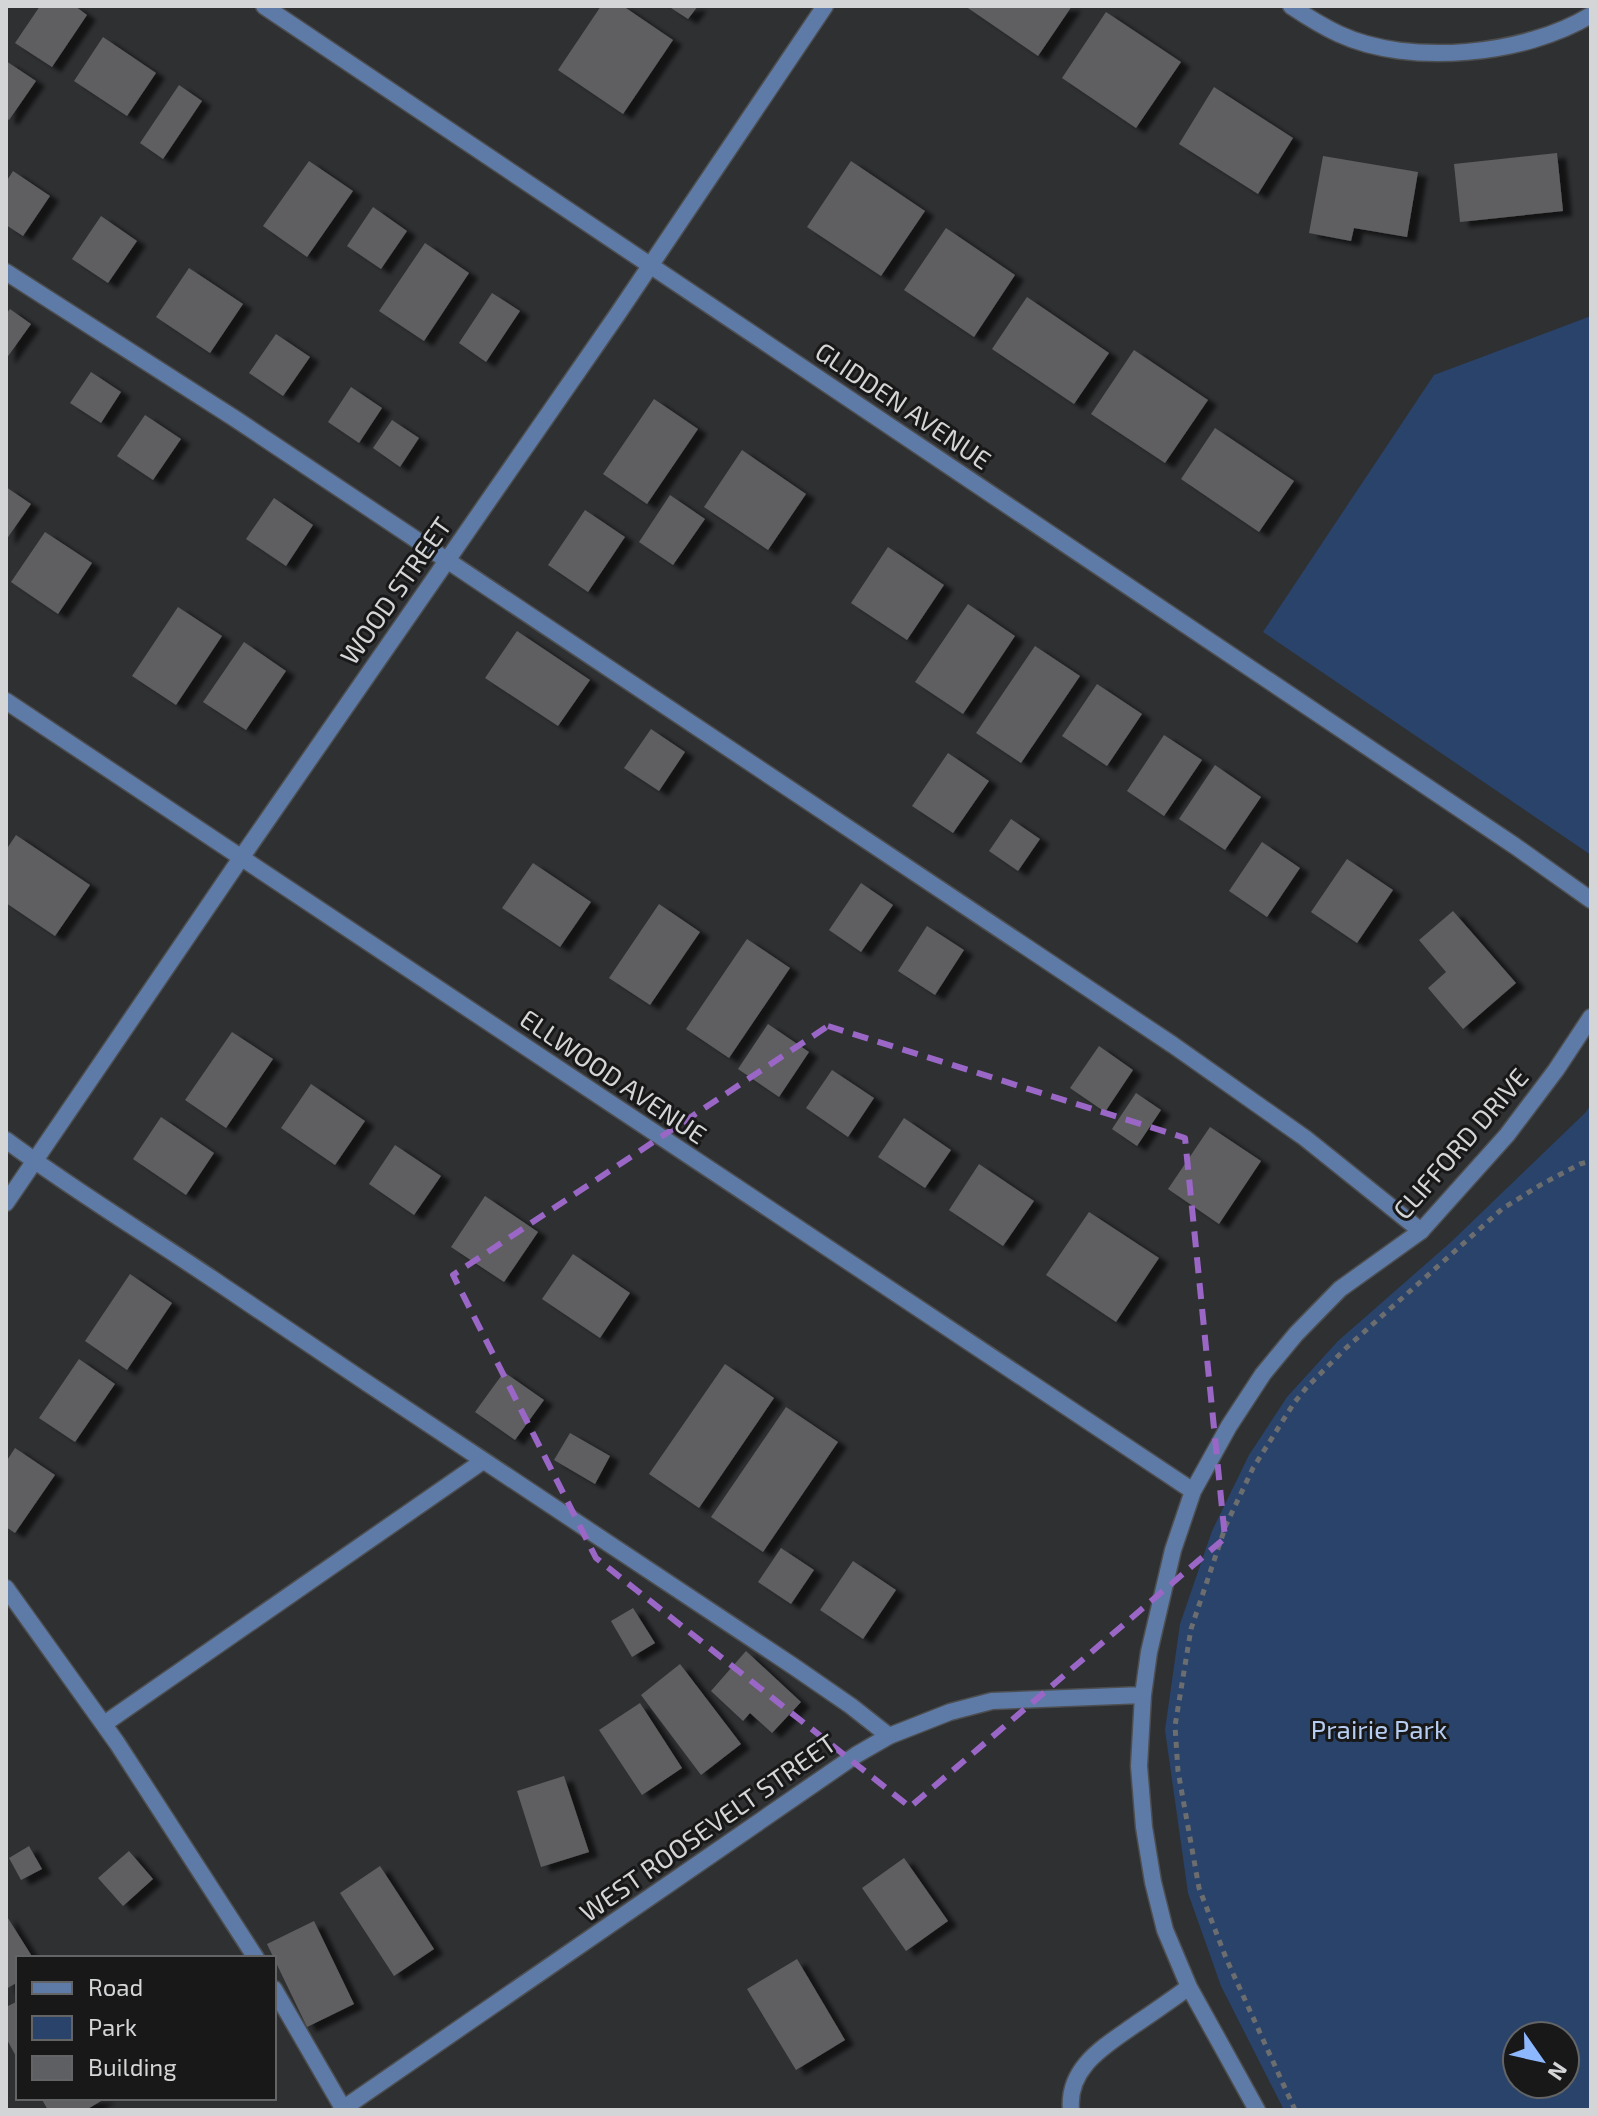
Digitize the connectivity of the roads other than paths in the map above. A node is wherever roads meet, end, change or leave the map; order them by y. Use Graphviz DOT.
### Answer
graph roads {
  1 [pos="264,6"];
  2 [pos="825,6"];
  3 [pos="1291,6"];
  4 [pos="1591,15"];
  5 [pos="651,265"];
  6 [pos="6,272"];
  7 [pos="447,559"];
  8 [pos="6,701"];
  9 [pos="241,858"];
  10 [pos="1591,900"];
  11 [pos="1591,1017"];
  12 [pos="6,1140"];
  13 [pos="34,1162"];
  14 [pos="6,1203"];
  15 [pos="1421,1231"];
  16 [pos="483,1461"];
  17 [pos="1193,1491"];
  18 [pos="6,1588"];
  19 [pos="1143,1695"];
  20 [pos="104,1724"];
  21 [pos="889,1736"];
  22 [pos="255,1956"];
  23 [pos="1189,1987"];
  24 [pos="276,1993"];
  25 [pos="343,2110"];
  26 [pos="1071,2110"];
  27 [pos="1257,2110"];
  1 -- 5 [label="street, GLIDDEN AVENUE"];
  2 -- 5 [label="street, WOOD STREET"];
  3 -- 4 [label="street"];
  5 -- 7 [label="street, WOOD STREET"];
  5 -- 10 [label="street, GLIDDEN AVENUE"];
  6 -- 7 [label="street"];
  7 -- 9 [label="street, WOOD STREET"];
  7 -- 15 [label="street"];
  8 -- 9 [label="street, ELLWOOD AVENUE"];
  9 -- 13 [label="street, WOOD STREET"];
  9 -- 17 [label="street, ELLWOOD AVENUE"];
  11 -- 15 [label="street, CLIFFORD DRIVE"];
  12 -- 13 [label="street"];
  13 -- 14 [label="street, WOOD STREET"];
  13 -- 16 [label="street"];
  15 -- 17 [label="street, CLIFFORD DRIVE"];
  16 -- 20 [label="street"];
  16 -- 21 [label="street"];
  17 -- 19 [label="street, CLIFFORD DRIVE"];
  18 -- 20 [label="street"];
  19 -- 21 [label="street, WEST ROOSEVELT STREET"];
  19 -- 23 [label="street, CLIFFORD DRIVE"];
  20 -- 22 [label="street"];
  21 -- 25 [label="street, WEST ROOSEVELT STREET"];
  23 -- 26 [label="street"];
  23 -- 27 [label="street, CLIFFORD DRIVE"];
  24 -- 25 [label="street"];
}
